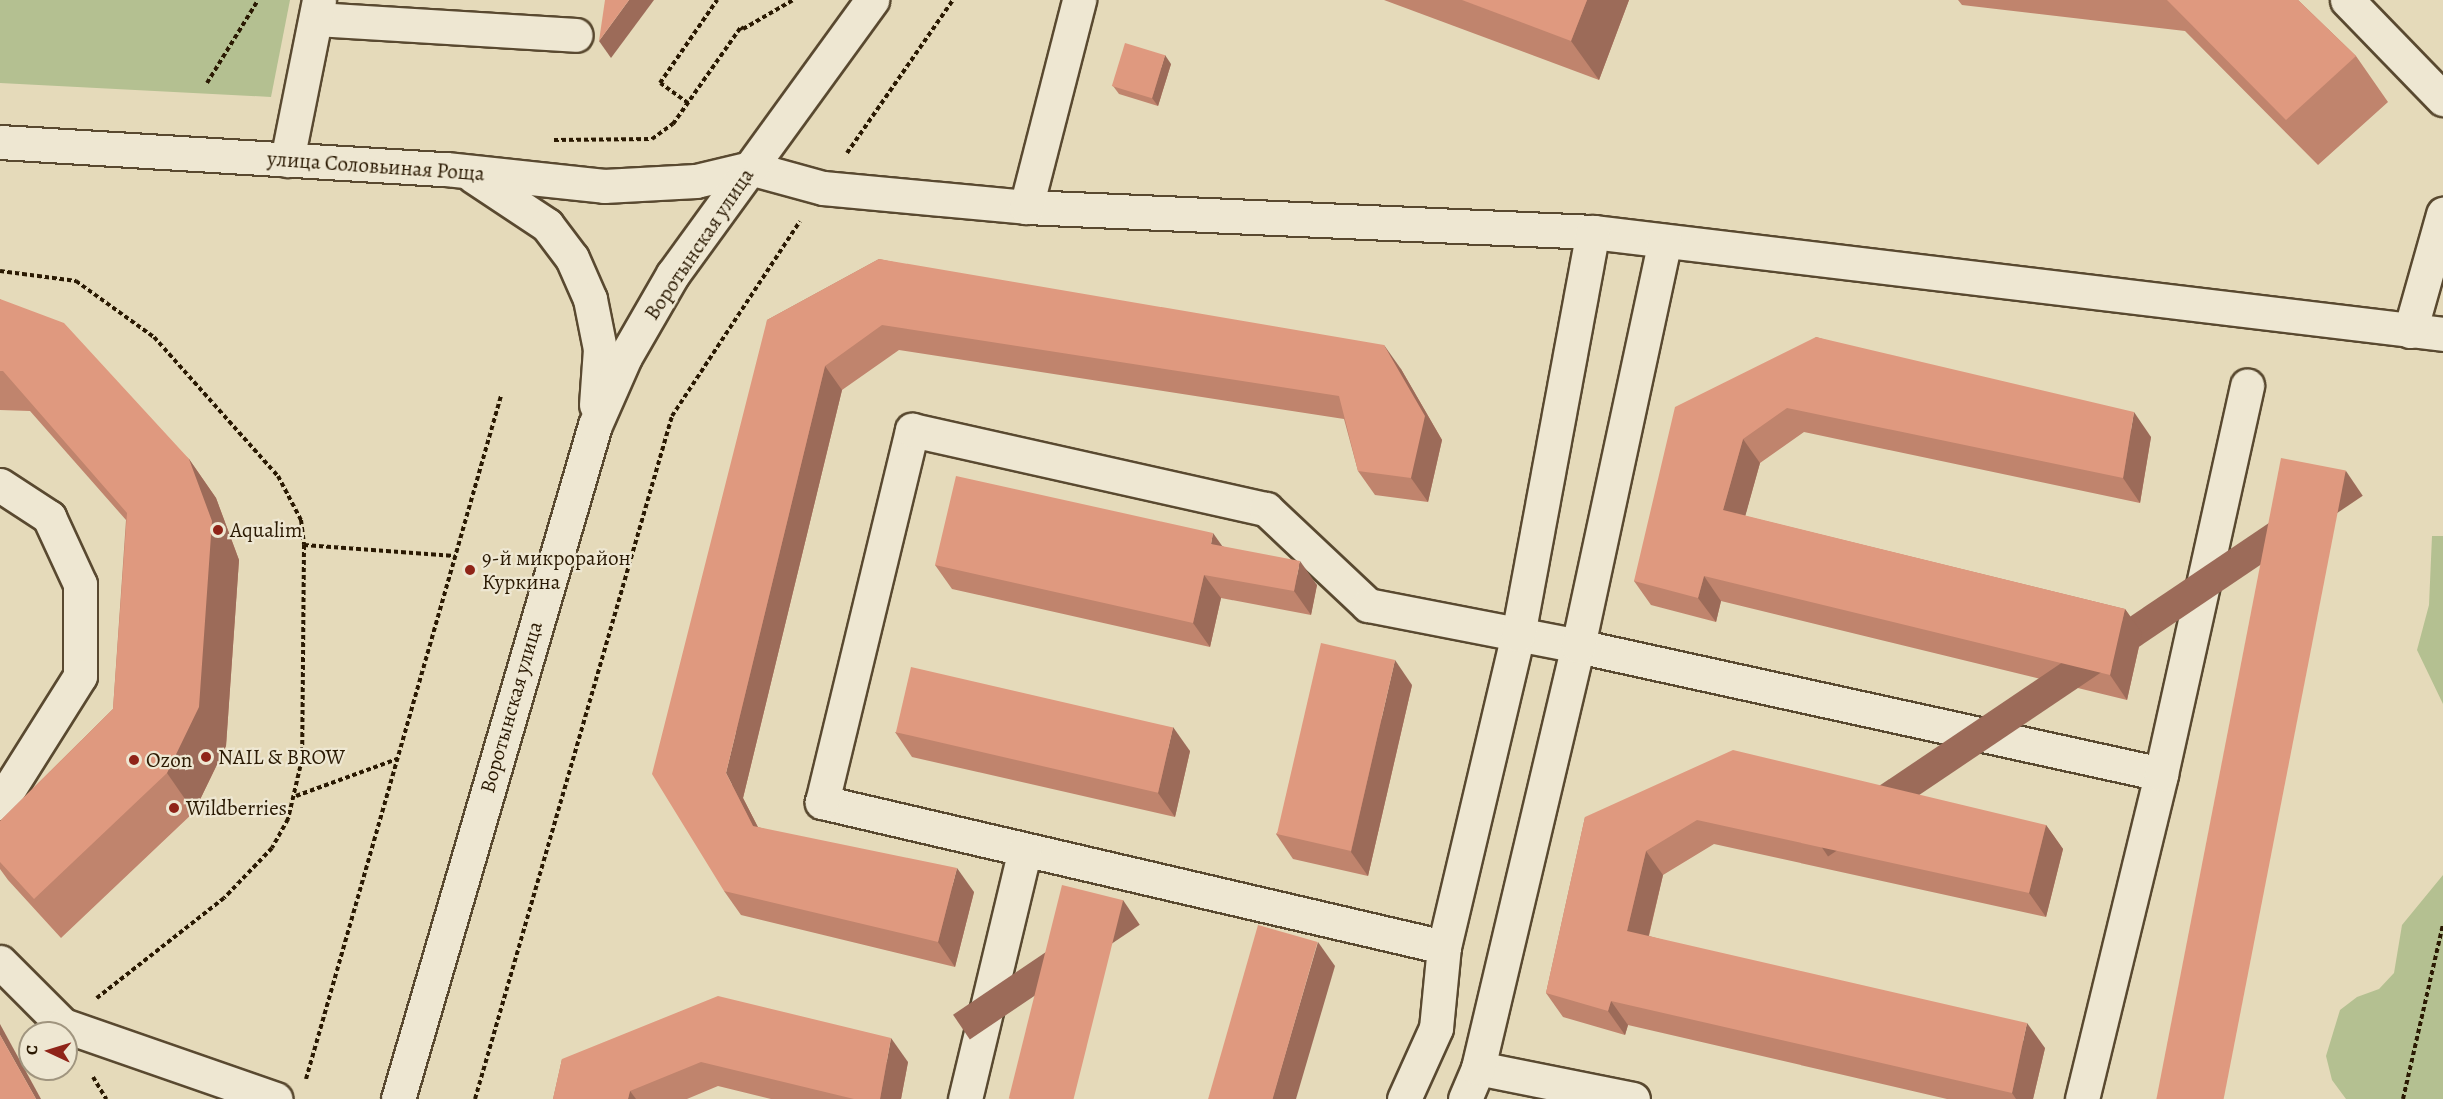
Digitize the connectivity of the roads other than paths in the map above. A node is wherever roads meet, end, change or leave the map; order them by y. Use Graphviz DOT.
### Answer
graph roads {
  1 [pos="872,0"];
  2 [pos="1079,0"];
  3 [pos="2348,0"];
  4 [pos="318,9"];
  5 [pos="576,35"];
  6 [pos="2443,99"];
  7 [pos="0,142"];
  8 [pos="287,160"];
  9 [pos="750,168"];
  10 [pos="467,172"];
  11 [pos="1026,207"];
  12 [pos="2443,214"];
  13 [pos="1593,232"];
  14 [pos="1665,241"];
  15 [pos="2410,330"];
  16 [pos="2443,334"];
  17 [pos="2247,385"];
  18 [pos="595,425"];
  19 [pos="0,485"];
  20 [pos="1518,635"];
  21 [pos="1578,646"];
  22 [pos="2161,774"];
  23 [pos="0,803"];
  24 [pos="1025,850"];
  25 [pos="1444,947"];
  26 [pos="0,962"];
  27 [pos="1478,1068"];
  28 [pos="290,1093"];
  29 [pos="398,1099"];
  30 [pos="965,1099"];
  31 [pos="1404,1099"];
  32 [pos="1465,1099"];
  33 [pos="1633,1099"];
  34 [pos="2082,1099"];
  1 -- 9 [label="street, Воротынская улица"];
  2 -- 11 [label="street"];
  3 -- 6 [label="street"];
  4 -- 5 [label="street"];
  4 -- 8 [label="street"];
  7 -- 8 [label="street, улица Соловьиная Роща"];
  8 -- 10 [label="street, улица Соловьиная Роща"];
  9 -- 10 [label="street, улица Соловьиная Роща"];
  9 -- 11 [label="street"];
  9 -- 18 [label="street, Воротынская улица"];
  10 -- 18 [label="street"];
  11 -- 13 [label="street"];
  12 -- 15 [label="street"];
  13 -- 14 [label="street"];
  13 -- 20 [label="street"];
  14 -- 15 [label="street"];
  14 -- 21 [label="street"];
  15 -- 16 [label="street"];
  17 -- 22 [label="street"];
  18 -- 29 [label="street, Воротынская улица"];
  19 -- 23 [label="street"];
  20 -- 21 [label="street"];
  20 -- 24 [label="street"];
  20 -- 25 [label="street"];
  21 -- 22 [label="street"];
  21 -- 27 [label="street"];
  22 -- 34 [label="street"];
  24 -- 25 [label="street"];
  24 -- 30 [label="street"];
  25 -- 31 [label="street"];
  26 -- 28 [label="street"];
  27 -- 32 [label="street"];
  27 -- 33 [label="street"];
}
